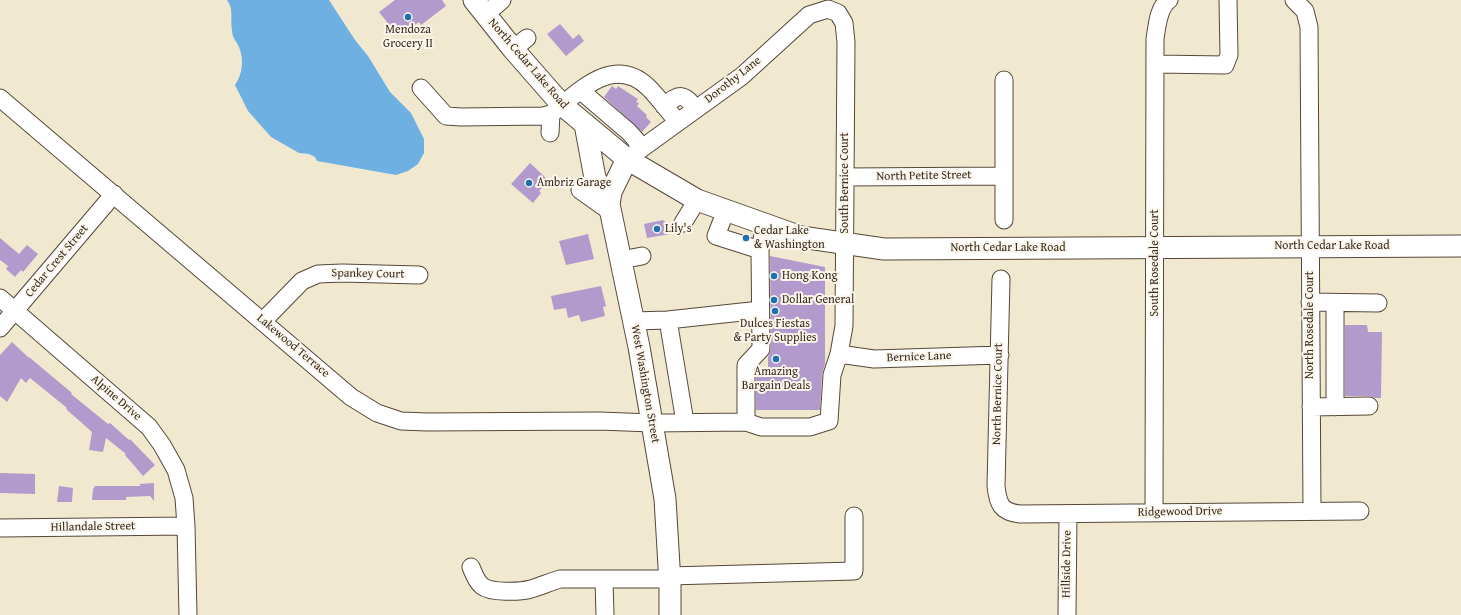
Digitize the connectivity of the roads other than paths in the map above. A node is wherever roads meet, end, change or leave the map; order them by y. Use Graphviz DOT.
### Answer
graph roads {
  1 [pos="502,0"];
  2 [pos="1169,0"];
  3 [pos="1228,0"];
  4 [pos="1294,0"];
  5 [pos="480,7"];
  6 [pos="838,13"];
  7 [pos="1155,64"];
  8 [pos="1004,80"];
  9 [pos="421,88"];
  10 [pos="581,91"];
  11 [pos="0,98"];
  12 [pos="664,106"];
  13 [pos="696,109"];
  14 [pos="556,110"];
  15 [pos="678,122"];
  16 [pos="585,124"];
  17 [pos="550,133"];
  18 [pos="634,154"];
  19 [pos="1004,176"];
  20 [pos="845,177"];
  21 [pos="580,190"];
  22 [pos="114,194"];
  23 [pos="697,200"];
  24 [pos="610,208"];
  25 [pos="726,210"];
  26 [pos="1004,220"];
  27 [pos="683,223"];
  28 [pos="765,224"];
  29 [pos="844,243"];
  30 [pos="1461,246"];
  31 [pos="1155,247"];
  32 [pos="1310,247"];
  33 [pos="760,250"];
  34 [pos="642,256"];
  35 [pos="621,260"];
  36 [pos="418,275"];
  37 [pos="1002,278"];
  38 [pos="0,298"];
  39 [pos="1310,302"];
  40 [pos="1335,303"];
  41 [pos="1378,304"];
  42 [pos="760,310"];
  43 [pos="15,311"];
  44 [pos="668,320"];
  45 [pos="263,321"];
  46 [pos="633,321"];
  47 [pos="0,328"];
  48 [pos="839,354"];
  49 [pos="1000,354"];
  50 [pos="1369,406"];
  51 [pos="1311,407"];
  52 [pos="1335,407"];
  53 [pos="685,422"];
  54 [pos="746,422"];
  55 [pos="652,423"];
  56 [pos="1002,508"];
  57 [pos="1312,510"];
  58 [pos="1360,510"];
  59 [pos="1154,513"];
  60 [pos="1068,514"];
  61 [pos="854,516"];
  62 [pos="186,526"];
  63 [pos="0,528"];
  64 [pos="472,567"];
  65 [pos="669,578"];
  66 [pos="604,579"];
  67 [pos="188,615"];
  68 [pos="605,615"];
  69 [pos="670,615"];
  70 [pos="1066,615"];
  1 -- 5 [label="street"];
  2 -- 7 [label="street, South Rosedale Court"];
  3 -- 7 [label="street"];
  4 -- 32 [label="street, North Rosedale Court"];
  5 -- 14 [label="main road, North Cedar Lake Road"];
  6 -- 13 [label="street, Dorothy Lane"];
  6 -- 20 [label="street, South Bernice Court"];
  7 -- 31 [label="street, South Rosedale Court"];
  8 -- 19 [label="street"];
  9 -- 14 [label="street"];
  10 -- 12 [label="street"];
  10 -- 14 [label="street"];
  10 -- 18 [label="street"];
  11 -- 22 [label="street, Lakewood Terrace"];
  12 -- 13 [label="street"];
  12 -- 15 [label="street"];
  13 -- 15 [label="street, Dorothy Lane"];
  14 -- 16 [label="main road, North Cedar Lake Road"];
  14 -- 17 [label="street"];
  15 -- 18 [label="street, Dorothy Lane"];
  16 -- 18 [label="main road, North Cedar Lake Road"];
  16 -- 24 [label="main road"];
  18 -- 23 [label="main road, North Cedar Lake Road"];
  18 -- 24 [label="main road, West Washington Street"];
  19 -- 20 [label="street, North Petite Street"];
  19 -- 26 [label="street"];
  20 -- 29 [label="street, South Bernice Court"];
  21 -- 24 [label="street"];
  22 -- 43 [label="street, Cedar Crest Street"];
  22 -- 45 [label="street, Lakewood Terrace"];
  23 -- 25 [label="main road, North Cedar Lake Road"];
  23 -- 27 [label="street"];
  24 -- 35 [label="main road, West Washington Street"];
  25 -- 28 [label="main road, North Cedar Lake Road"];
  25 -- 33 [label="street"];
  28 -- 29 [label="main road, North Cedar Lake Road"];
  28 -- 33 [label="street"];
  29 -- 31 [label="main road, North Cedar Lake Road"];
  29 -- 48 [label="street, South Bernice Court"];
  30 -- 32 [label="main road, North Cedar Lake Road"];
  31 -- 32 [label="main road, North Cedar Lake Road"];
  31 -- 59 [label="street, South Rosedale Court"];
  32 -- 39 [label="street, North Rosedale Court"];
  33 -- 42 [label="street"];
  34 -- 35 [label="street"];
  35 -- 46 [label="main road, West Washington Street"];
  36 -- 45 [label="street, Spankey Court"];
  37 -- 49 [label="street, North Bernice Court"];
  38 -- 43 [label="street, Alpine Drive"];
  39 -- 40 [label="street"];
  39 -- 51 [label="street, North Rosedale Court"];
  40 -- 41 [label="street"];
  40 -- 52 [label="street"];
  42 -- 44 [label="street"];
  42 -- 54 [label="street"];
  43 -- 47 [label="street, Cedar Crest Street"];
  43 -- 62 [label="street, Alpine Drive"];
  44 -- 46 [label="street"];
  44 -- 53 [label="street"];
  45 -- 55 [label="street, Lakewood Terrace"];
  46 -- 55 [label="main road, West Washington Street"];
  48 -- 49 [label="street, Bernice Lane"];
  48 -- 54 [label="street, South Bernice Court"];
  49 -- 56 [label="street, North Bernice Court"];
  50 -- 52 [label="street"];
  51 -- 52 [label="street"];
  51 -- 57 [label="street, North Rosedale Court"];
  53 -- 54 [label="street, Lakewood Terrace"];
  53 -- 55 [label="street, Lakewood Terrace"];
  55 -- 65 [label="main road, West Washington Street"];
  56 -- 60 [label="street, Ridgewood Drive"];
  57 -- 58 [label="street, Ridgewood Drive"];
  57 -- 59 [label="street, Ridgewood Drive"];
  59 -- 60 [label="street, Ridgewood Drive"];
  60 -- 70 [label="street, Hillside Drive"];
  61 -- 65 [label="street"];
  62 -- 63 [label="street, Hillandale Street"];
  62 -- 67 [label="street, Alpine Drive"];
  64 -- 66 [label="street"];
  65 -- 66 [label="street"];
  65 -- 69 [label="main road, West Washington Street"];
  66 -- 68 [label="street"];
}
